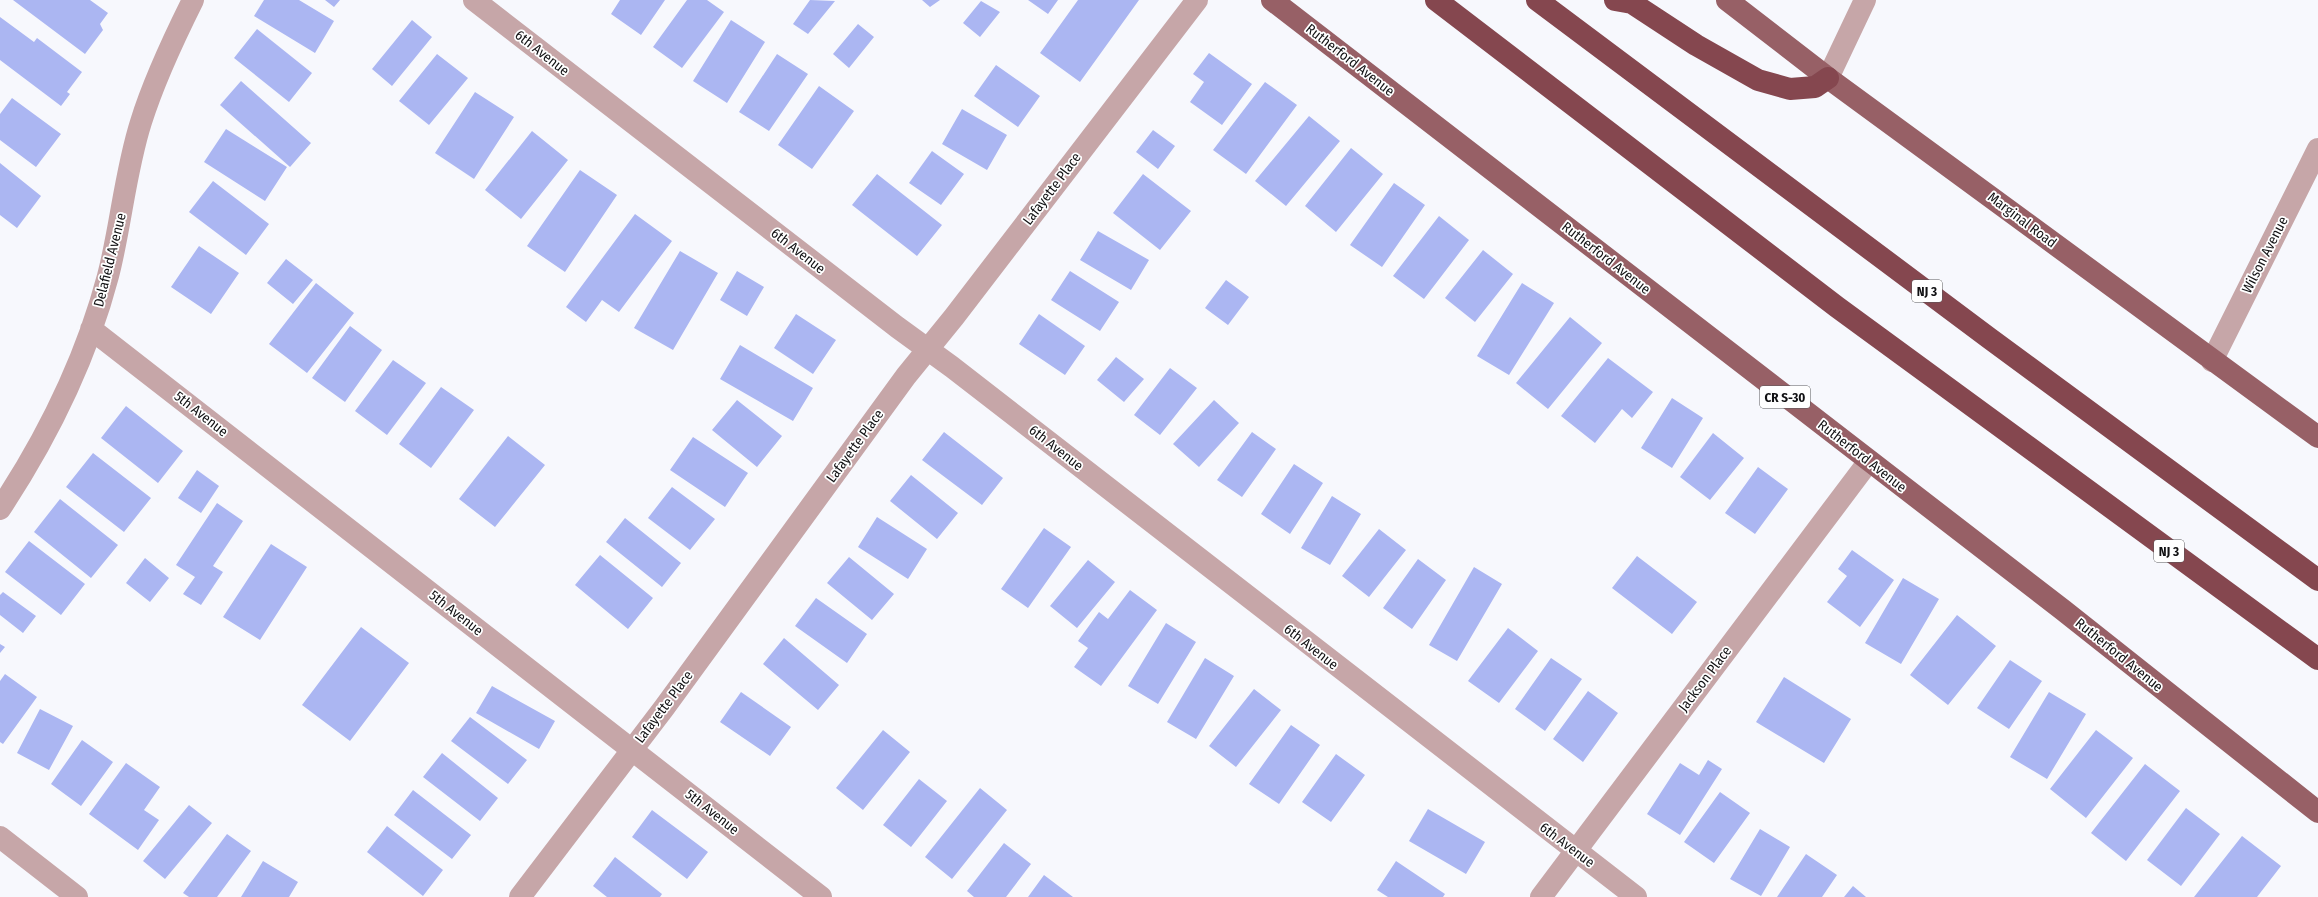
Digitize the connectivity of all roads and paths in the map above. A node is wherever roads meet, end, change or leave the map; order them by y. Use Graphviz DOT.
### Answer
graph roads {
  1 [pos="193,0"];
  2 [pos="474,0"];
  3 [pos="1197,0"];
  4 [pos="1272,0"];
  5 [pos="1436,0"];
  6 [pos="1537,0"];
  7 [pos="1615,0"];
  8 [pos="1727,0"];
  9 [pos="1865,0"];
  10 [pos="1828,78"];
  11 [pos="2318,149"];
  12 [pos="91,328"];
  13 [pos="928,349"];
  14 [pos="2212,361"];
  15 [pos="2318,437"];
  16 [pos="1869,462"];
  17 [pos="0,508"];
  18 [pos="2318,580"];
  19 [pos="2318,659"];
  20 [pos="632,750"];
  21 [pos="2318,812"];
  22 [pos="0,837"];
  23 [pos="1575,852"];
  24 [pos="77,897"];
  25 [pos="520,897"];
  26 [pos="821,897"];
  27 [pos="1541,897"];
  28 [pos="1636,897"];
  1 -- 12 [label="street, Delafield Avenue"];
  2 -- 13 [label="street, 6th Avenue"];
  3 -- 13 [label="street, Lafayette Place"];
  4 -- 16 [label="main road, Rutherford Avenue / CR S-30"];
  5 -- 19 [label="highway, NJ 3"];
  6 -- 18 [label="highway, NJ 3"];
  7 -- 10 [label="highway"];
  8 -- 10 [label="main road, Marginal Road"];
  9 -- 10 [label="street"];
  10 -- 14 [label="main road, Marginal Road"];
  11 -- 14 [label="street, Wilson Avenue"];
  12 -- 17 [label="street, Delafield Avenue"];
  12 -- 20 [label="street, 5th Avenue"];
  13 -- 20 [label="street, Lafayette Place"];
  13 -- 23 [label="street, 6th Avenue"];
  14 -- 15 [label="main road, Marginal Road"];
  16 -- 21 [label="main road, Rutherford Avenue / CR S-30"];
  16 -- 23 [label="street, Jackson Place"];
  20 -- 25 [label="street, Lafayette Place"];
  20 -- 26 [label="street, 5th Avenue"];
  22 -- 24 [label="street"];
  23 -- 27 [label="street, Jackson Place"];
  23 -- 28 [label="street, 6th Avenue"];
}
